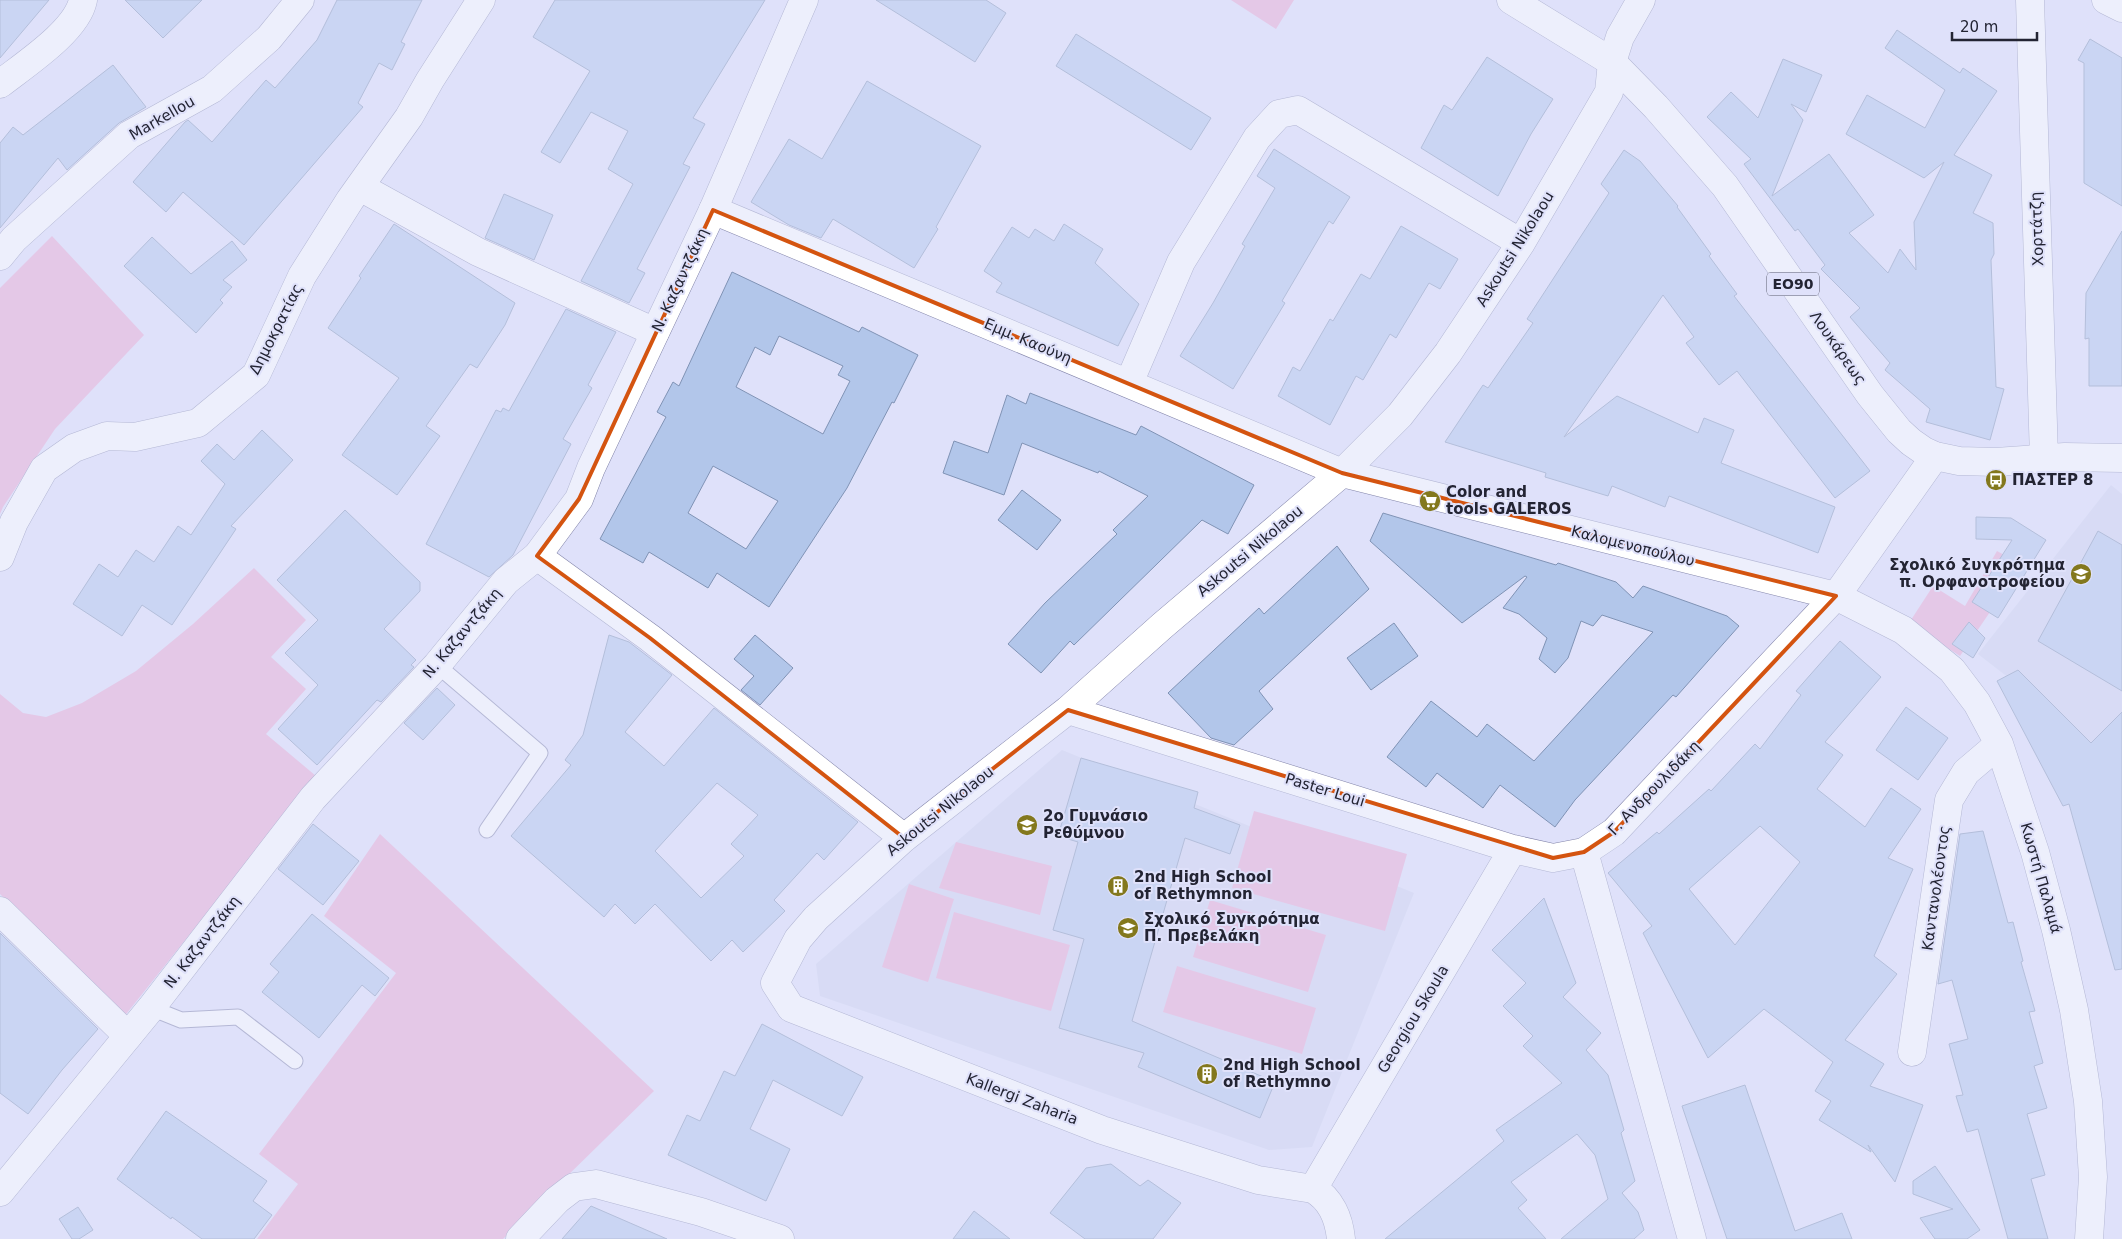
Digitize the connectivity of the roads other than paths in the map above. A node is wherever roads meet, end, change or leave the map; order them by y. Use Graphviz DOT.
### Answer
graph roads {
  1 [pos="83,0"];
  2 [pos="300,0"];
  3 [pos="481,0"];
  4 [pos="804,0"];
  5 [pos="1511,0"];
  6 [pos="1641,0"];
  7 [pos="2030,0"];
  8 [pos="2106,0"];
  9 [pos="2122,8"];
  10 [pos="1612,62"];
  11 [pos="0,84"];
  12 [pos="360,187"];
  13 [pos="714,210"];
  14 [pos="1521,243"];
  15 [pos="0,256"];
  16 [pos="655,332"];
  17 [pos="1129,383"];
  18 [pos="1935,456"];
  19 [pos="2044,458"];
  20 [pos="2122,458"];
  21 [pos="1342,474"];
  22 [pos="537,556"];
  23 [pos="0,557"];
  24 [pos="1836,596"];
  25 [pos="437,665"];
  26 [pos="1068,710"];
  27 [pos="1999,744"];
  28 [pos="487,830"];
  29 [pos="904,838"];
  30 [pos="1513,849"];
  31 [pos="1584,852"];
  32 [pos="0,911"];
  33 [pos="788,958"];
  34 [pos="151,1008"];
  35 [pos="128,1036"];
  36 [pos="1912,1052"];
  37 [pos="295,1061"];
  38 [pos="1313,1188"];
  39 [pos="0,1192"];
  40 [pos="520,1239"];
  41 [pos="780,1239"];
  42 [pos="1342,1239"];
  43 [pos="1692,1239"];
  44 [pos="2090,1239"];
  1 -- 11 [label="street"];
  2 -- 15 [label="street, Markellou"];
  3 -- 12 [label="street, Δημοκρατίας"];
  4 -- 13 [label="street, Ν. Καζαντζάκη"];
  5 -- 10 [label="street, ΕΟ90"];
  6 -- 10 [label="street, Askoutsi Nikolaou"];
  7 -- 19 [label="street, Χορτάτζη"];
  8 -- 9 [label="street"];
  10 -- 14 [label="street, Askoutsi Nikolaou"];
  10 -- 18 [label="street, Λουκάρεως / ΕΟ90"];
  12 -- 16 [label="street"];
  12 -- 23 [label="street, Δημοκρατίας"];
  13 -- 16 [label="street, Ν. Καζαντζάκη"];
  13 -- 17 [label="street, Εμμ. Καούνη"];
  14 -- 17 [label="street"];
  14 -- 21 [label="street, Askoutsi Nikolaou"];
  16 -- 22 [label="street, Ν. Καζαντζάκη"];
  17 -- 21 [label="street, Εμμ. Καούνη"];
  18 -- 19 [label="street, Λουκάρεως / ΕΟ90"];
  18 -- 24 [label="street, Γ. Ανδρουλιδάκη"];
  19 -- 20 [label="street, Λουκάρεως / ΕΟ90"];
  21 -- 24 [label="street, Καλομενοπούλου"];
  21 -- 26 [label="street, Askoutsi Nikolaou"];
  22 -- 25 [label="street, Ν. Καζαντζάκη"];
  22 -- 29 [label="street"];
  24 -- 27 [label="street, Κωστή Παλαμά"];
  24 -- 31 [label="street, Γ. Ανδρουλιδάκη"];
  25 -- 28 [label="lane"];
  25 -- 34 [label="street, Ν. Καζαντζάκη"];
  26 -- 29 [label="street, Askoutsi Nikolaou"];
  26 -- 30 [label="street, Paster Loui"];
  27 -- 36 [label="street, Καντανολέοντος"];
  27 -- 44 [label="street, Κωστή Παλαμά"];
  29 -- 33 [label="street, Askoutsi Nikolaou"];
  30 -- 31 [label="street, Paster Loui"];
  30 -- 38 [label="street, Georgiou Skoula"];
  31 -- 43 [label="street"];
  32 -- 35 [label="street"];
  33 -- 38 [label="street, Kallergi Zaharia"];
  34 -- 35 [label="street, Ν. Καζαντζάκη"];
  34 -- 37 [label="lane"];
  35 -- 39 [label="street, Ν. Καζαντζάκη"];
  38 -- 42 [label="street"];
  40 -- 41 [label="street"];
}
